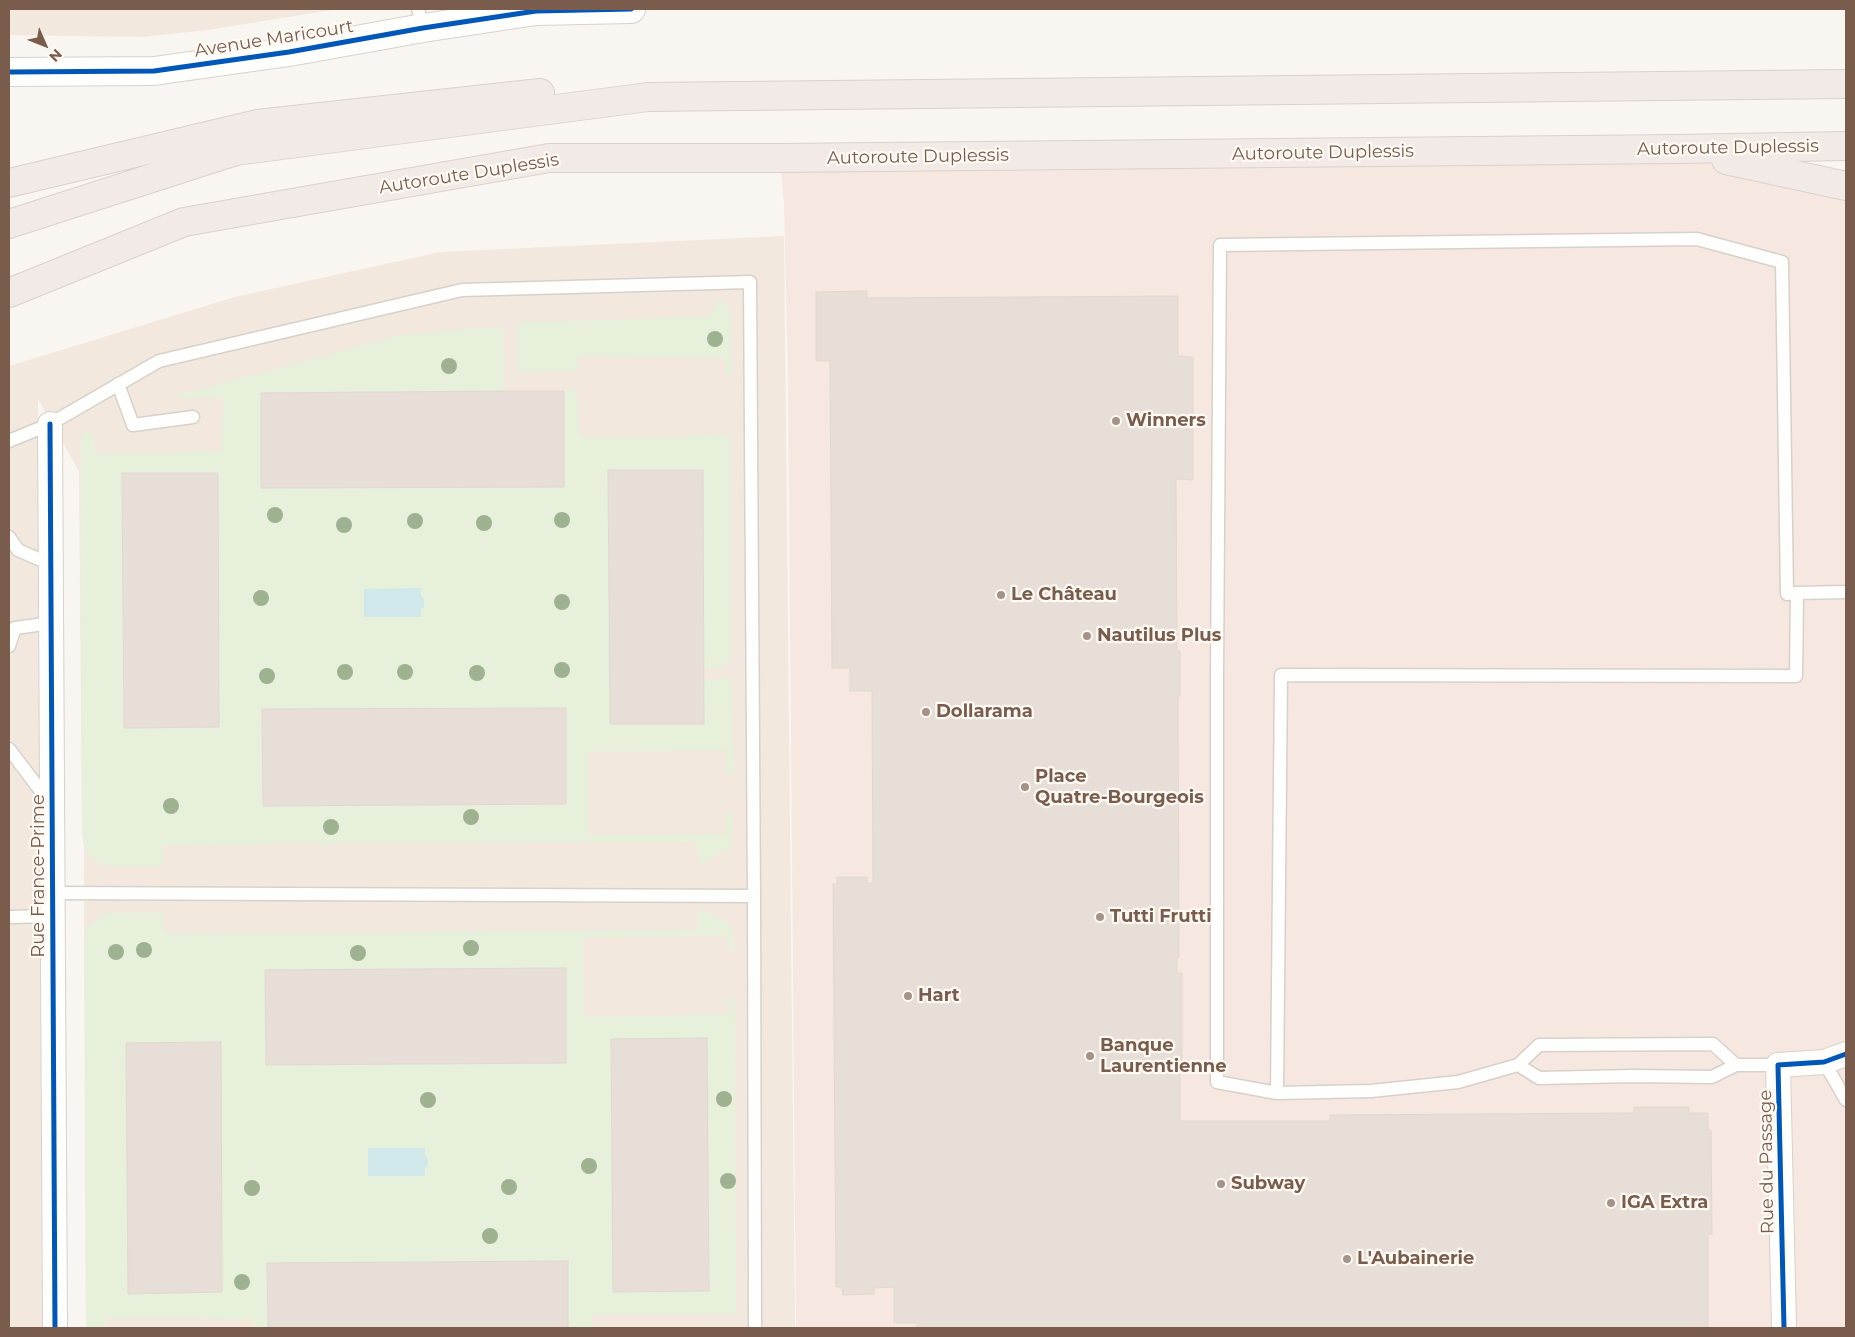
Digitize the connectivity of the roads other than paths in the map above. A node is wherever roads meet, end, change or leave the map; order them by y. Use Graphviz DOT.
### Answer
graph roads {
  1 [pos="631,9"];
  2 [pos="420,18"];
  3 [pos="9,72"];
  4 [pos="1846,84"];
  5 [pos="648,97"];
  6 [pos="1846,146"];
  7 [pos="1675,150"];
  8 [pos="9,183"];
  9 [pos="1846,186"];
  10 [pos="9,224"];
  11 [pos="9,292"];
  12 [pos="118,384"];
  13 [pos="194,417"];
  14 [pos="50,424"];
  15 [pos="9,441"];
  16 [pos="9,537"];
  17 [pos="50,564"];
  18 [pos="1846,592"];
  19 [pos="1797,593"];
  20 [pos="51,623"];
  21 [pos="9,646"];
  22 [pos="9,749"];
  23 [pos="52,805"];
  24 [pos="754,896"];
  25 [pos="52,905"];
  26 [pos="9,917"];
  27 [pos="1846,1054"];
  28 [pos="1824,1062"];
  29 [pos="1518,1065"];
  30 [pos="1736,1065"];
  31 [pos="1778,1065"];
  32 [pos="1277,1093"];
  33 [pos="1846,1100"];
  34 [pos="55,1328"];
  35 [pos="755,1328"];
  36 [pos="1784,1328"];
  1 -- 2 [label="street, Avenue Maricourt"];
  2 -- 3 [label="street, Avenue Maricourt"];
  4 -- 5 [label="highway"];
  5 -- 8 [label="highway"];
  5 -- 10 [label="highway"];
  6 -- 7 [label="highway, Autoroute Duplessis"];
  7 -- 9 [label="highway"];
  7 -- 11 [label="highway, Autoroute Duplessis"];
  12 -- 13 [label="lane"];
  12 -- 14 [label="lane"];
  12 -- 24 [label="lane"];
  14 -- 15 [label="lane"];
  14 -- 17 [label="street, Rue France-Prime"];
  16 -- 17 [label="lane"];
  17 -- 20 [label="street, Rue France-Prime"];
  18 -- 19 [label="lane"];
  19 -- 32 [label="lane"];
  19 -- 32 [label="lane"];
  20 -- 21 [label="lane"];
  20 -- 23 [label="street, Rue France-Prime"];
  22 -- 23 [label="lane"];
  23 -- 25 [label="street, Rue France-Prime"];
  24 -- 25 [label="lane"];
  24 -- 35 [label="lane"];
  25 -- 26 [label="lane"];
  25 -- 34 [label="street, Rue France-Prime"];
  27 -- 28 [label="street, Rue du Passage"];
  28 -- 31 [label="street, Rue du Passage"];
  28 -- 33 [label="lane"];
  29 -- 30 [label="lane"];
  29 -- 30 [label="lane"];
  29 -- 32 [label="lane"];
  30 -- 31 [label="lane"];
  31 -- 36 [label="street, Rue du Passage"];
}
